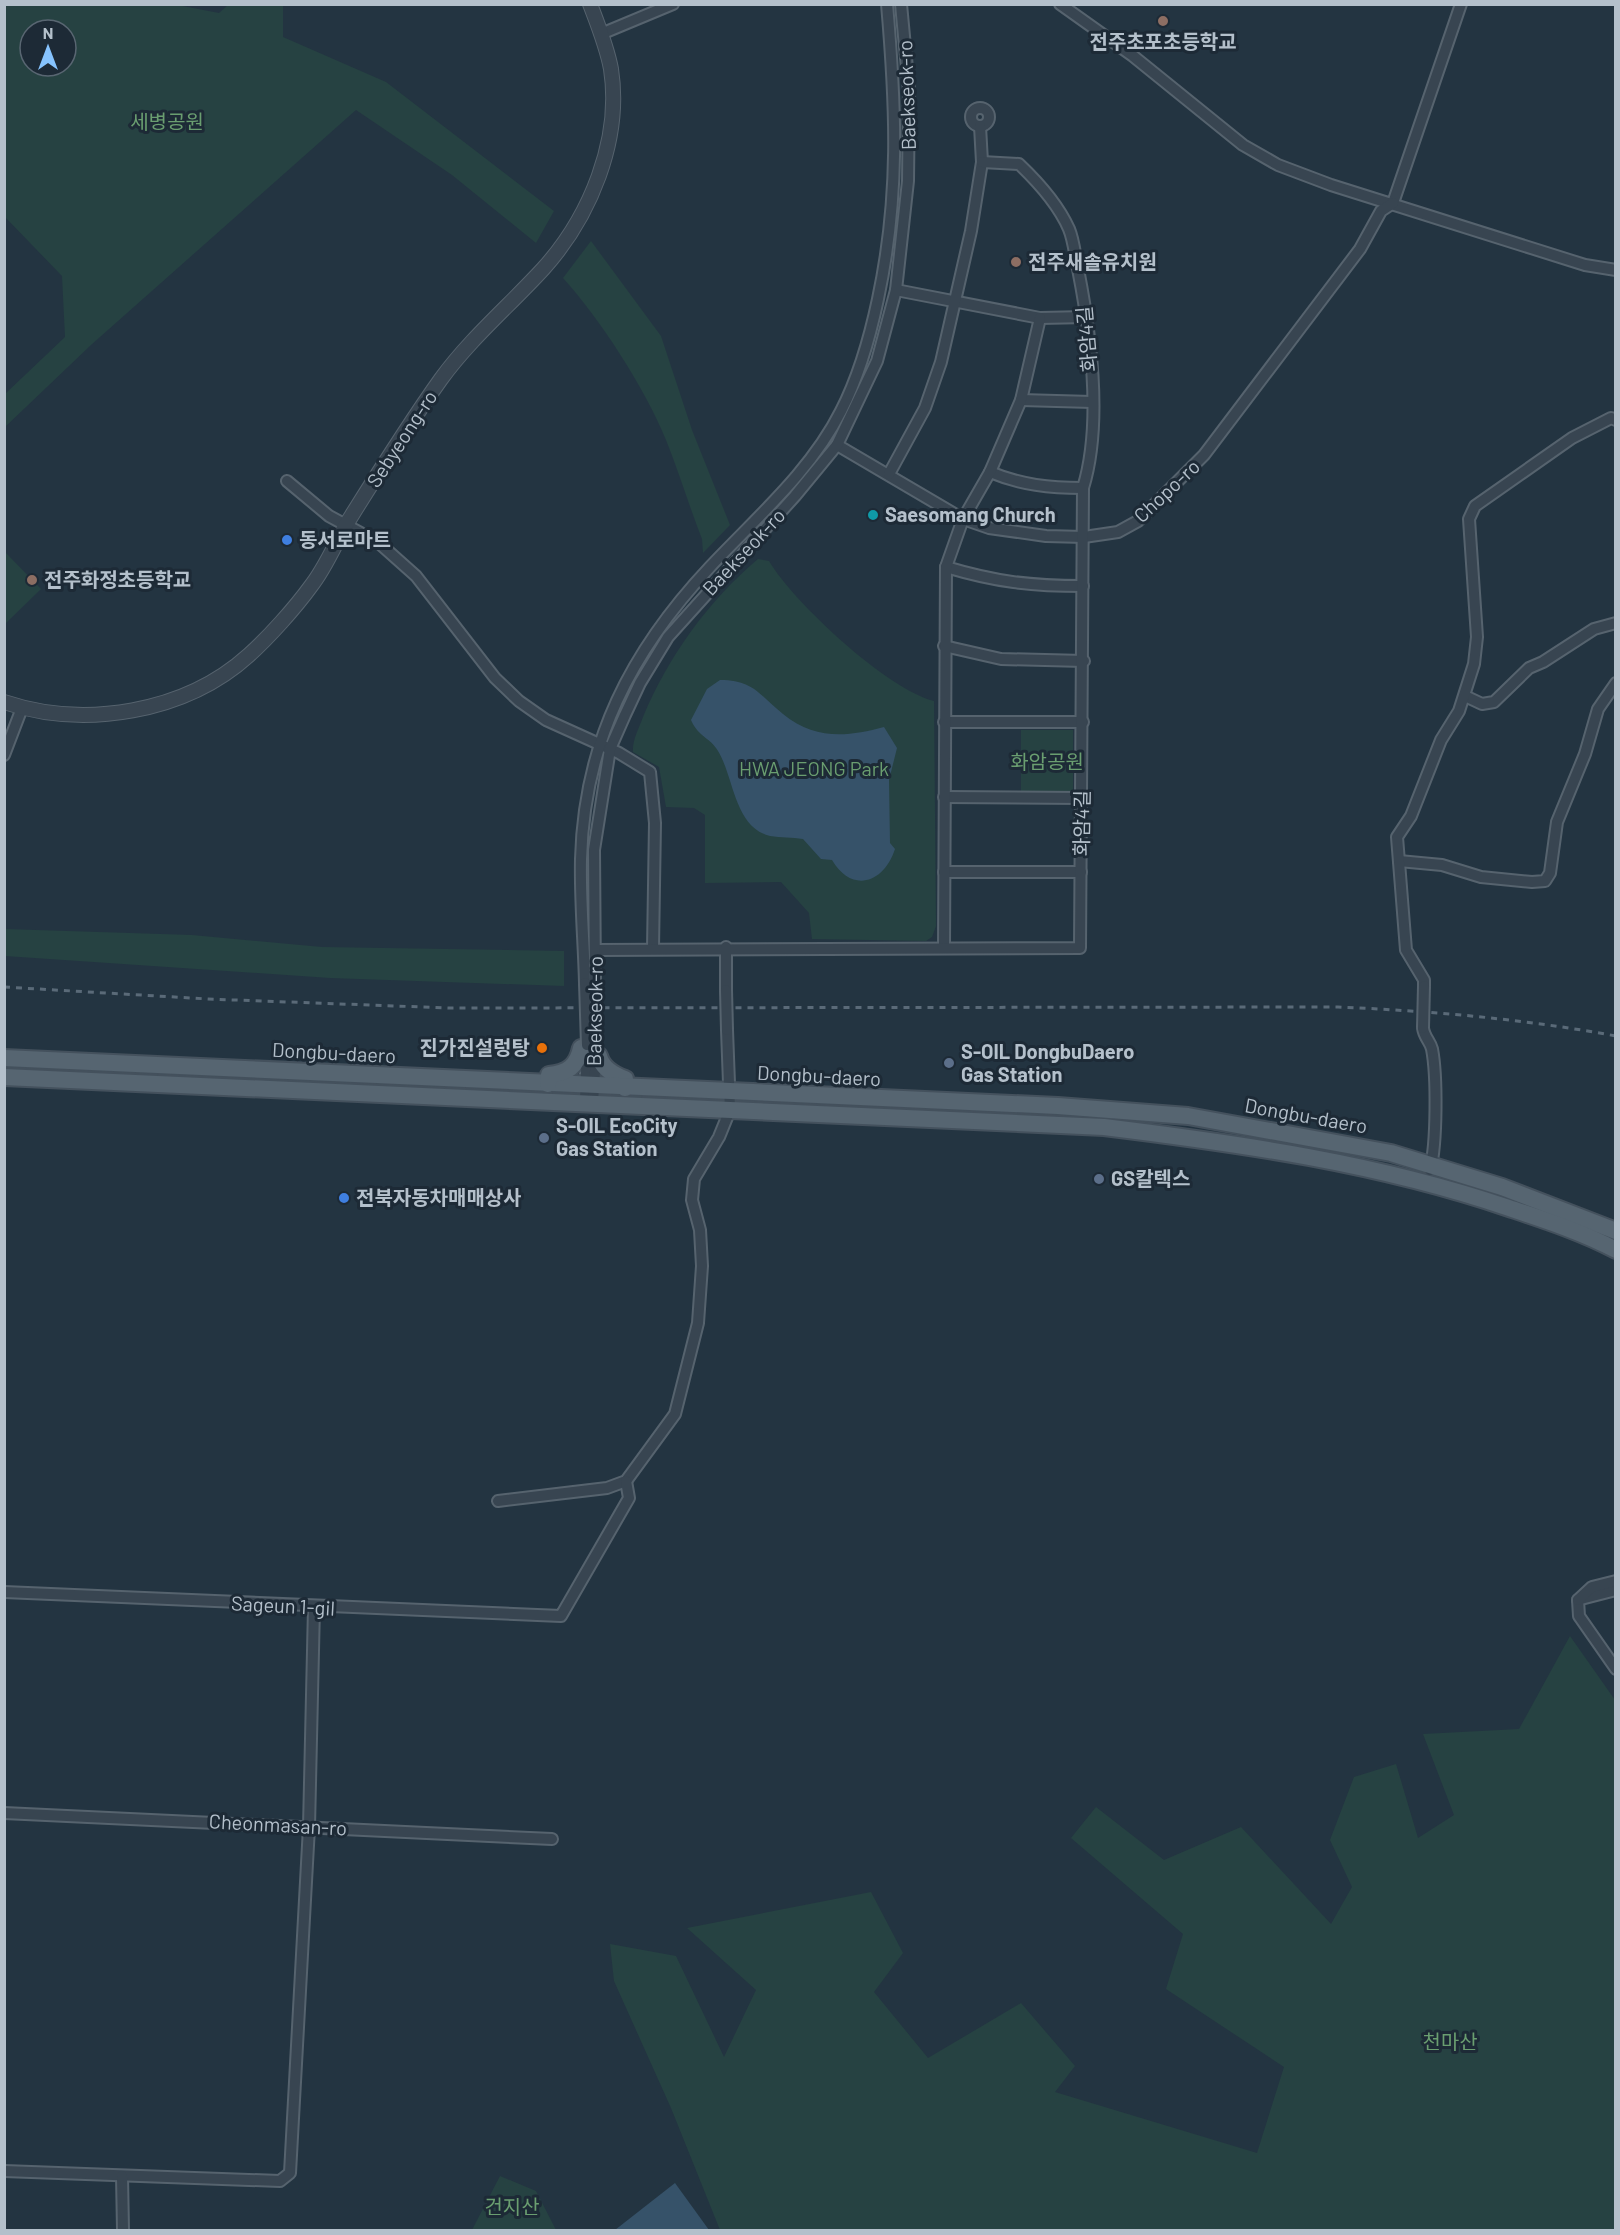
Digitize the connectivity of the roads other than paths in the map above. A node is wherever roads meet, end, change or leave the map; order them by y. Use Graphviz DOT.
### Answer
graph roads {
  1 [pos="590,4"];
  2 [pos="673,4"];
  3 [pos="887,4"];
  4 [pos="901,4"];
  5 [pos="1060,4"];
  6 [pos="1461,4"];
  7 [pos="601,34"];
  8 [pos="980,126"];
  9 [pos="982,162"];
  10 [pos="1393,203"];
  11 [pos="1616,270"];
  12 [pos="896,290"];
  13 [pos="956,302"];
  14 [pos="1088,317"];
  15 [pos="1040,318"];
  16 [pos="1021,400"];
  17 [pos="1092,402"];
  18 [pos="1616,420"];
  19 [pos="837,445"];
  20 [pos="990,471"];
  21 [pos="889,474"];
  22 [pos="287,481"];
  23 [pos="1083,488"];
  24 [pos="963,519"];
  25 [pos="346,525"];
  26 [pos="1084,537"];
  27 [pos="946,567"];
  28 [pos="1083,586"];
  29 [pos="1616,623"];
  30 [pos="944,646"];
  31 [pos="1084,661"];
  32 [pos="1616,683"];
  33 [pos="1465,696"];
  34 [pos="4,702"];
  35 [pos="22,708"];
  36 [pos="944,722"];
  37 [pos="1083,723"];
  38 [pos="598,744"];
  39 [pos="610,749"];
  40 [pos="4,755"];
  41 [pos="944,797"];
  42 [pos="1082,798"];
  43 [pos="1399,861"];
  44 [pos="944,872"];
  45 [pos="1081,872"];
  46 [pos="726,947"];
  47 [pos="653,948"];
  48 [pos="944,948"];
  49 [pos="596,950"];
  50 [pos="590,982"];
  51 [pos="591,1048"];
  52 [pos="4,1058"];
  53 [pos="4,1077"];
  54 [pos="548,1085"];
  55 [pos="625,1088"];
  56 [pos="731,1093"];
  57 [pos="589,1094"];
  58 [pos="730,1110"];
  59 [pos="1429,1173"];
  60 [pos="1616,1232"];
  61 [pos="1616,1250"];
  62 [pos="626,1481"];
  63 [pos="498,1501"];
  64 [pos="1616,1581"];
  65 [pos="1616,1590"];
  66 [pos="4,1592"];
  67 [pos="1578,1600"];
  68 [pos="314,1607"];
  69 [pos="1616,1669"];
  70 [pos="4,1813"];
  71 [pos="309,1827"];
  72 [pos="552,1839"];
  73 [pos="4,2171"];
  74 [pos="122,2176"];
  75 [pos="123,2230"];
  1 -- 7 [label="street, Sebyeong-ro"];
  2 -- 7 [label="street"];
  3 -- 38 [label="street, Baekseok-ro"];
  4 -- 12 [label="street, Baekseok-ro"];
  5 -- 10 [label="street"];
  6 -- 10 [label="street"];
  7 -- 25 [label="street, Sebyeong-ro"];
  8 -- 9 [label="street"];
  9 -- 13 [label="street"];
  9 -- 14 [label="street, 화암4길"];
  10 -- 11 [label="street"];
  10 -- 26 [label="street, Chopo-ro"];
  12 -- 13 [label="street"];
  12 -- 19 [label="street, Baekseok-ro"];
  13 -- 15 [label="street"];
  13 -- 21 [label="street"];
  14 -- 15 [label="street"];
  14 -- 17 [label="street, 화암4길"];
  15 -- 16 [label="street"];
  16 -- 17 [label="street"];
  16 -- 20 [label="street"];
  17 -- 23 [label="street, 화암4길"];
  18 -- 33 [label="street"];
  19 -- 21 [label="street, Chopo-ro"];
  19 -- 39 [label="street, Baekseok-ro"];
  20 -- 23 [label="street"];
  20 -- 24 [label="street"];
  21 -- 24 [label="street, Chopo-ro"];
  22 -- 25 [label="street"];
  23 -- 26 [label="street, 화암4길"];
  24 -- 26 [label="street, Chopo-ro"];
  24 -- 27 [label="street"];
  25 -- 35 [label="street, Sebyeong-ro"];
  25 -- 38 [label="street"];
  26 -- 28 [label="street, 화암4길"];
  27 -- 28 [label="street"];
  27 -- 30 [label="street"];
  28 -- 31 [label="street, 화암4길"];
  29 -- 33 [label="street"];
  30 -- 31 [label="street"];
  30 -- 36 [label="street"];
  31 -- 37 [label="street, 화암4길"];
  32 -- 43 [label="street"];
  33 -- 43 [label="street"];
  34 -- 35 [label="street, Sebyeong-ro"];
  35 -- 40 [label="street"];
  36 -- 37 [label="street"];
  36 -- 41 [label="street"];
  37 -- 42 [label="street, 화암4길"];
  38 -- 39 [label="street"];
  38 -- 50 [label="street, Baekseok-ro"];
  39 -- 47 [label="street"];
  39 -- 49 [label="street, Baekseok-ro"];
  41 -- 42 [label="street"];
  41 -- 44 [label="street"];
  42 -- 45 [label="street, 화암4길"];
  43 -- 59 [label="street, bridge"];
  44 -- 45 [label="street"];
  44 -- 48 [label="street"];
  45 -- 48 [label="street, 화암4길"];
  46 -- 47 [label="street, 화암4길"];
  46 -- 48 [label="street, 화암4길"];
  46 -- 56 [label="street, bridge"];
  47 -- 49 [label="street, 화암4길"];
  49 -- 50 [label="street, Baekseok-ro"];
  50 -- 51 [label="street, Baekseok-ro, bridge"];
  51 -- 54 [label="main road"];
  51 -- 55 [label="main road"];
  51 -- 57 [label="street, Baekseok-ro"];
  52 -- 54 [label="main road, Dongbu-daero"];
  53 -- 57 [label="main road, Dongbu-daero"];
  54 -- 57 [label="main road, Dongbu-daero"];
  55 -- 56 [label="main road, Dongbu-daero"];
  55 -- 57 [label="main road, Dongbu-daero"];
  56 -- 58 [label="street"];
  56 -- 59 [label="main road, Dongbu-daero"];
  57 -- 58 [label="main road, Dongbu-daero"];
  58 -- 59 [label="main road, Dongbu-daero"];
  58 -- 62 [label="street"];
  59 -- 60 [label="main road, Dongbu-daero"];
  59 -- 61 [label="main road, Dongbu-daero"];
  62 -- 63 [label="street"];
  62 -- 68 [label="street, Sageun 1-gil"];
  64 -- 67 [label="street"];
  65 -- 67 [label="street"];
  66 -- 68 [label="street, Sageun 1-gil"];
  67 -- 69 [label="street"];
  68 -- 71 [label="street"];
  70 -- 71 [label="street, Cheonmasan-ro"];
  71 -- 72 [label="street, Cheonmasan-ro"];
  71 -- 74 [label="street"];
  73 -- 74 [label="street"];
  74 -- 75 [label="street"];
}
